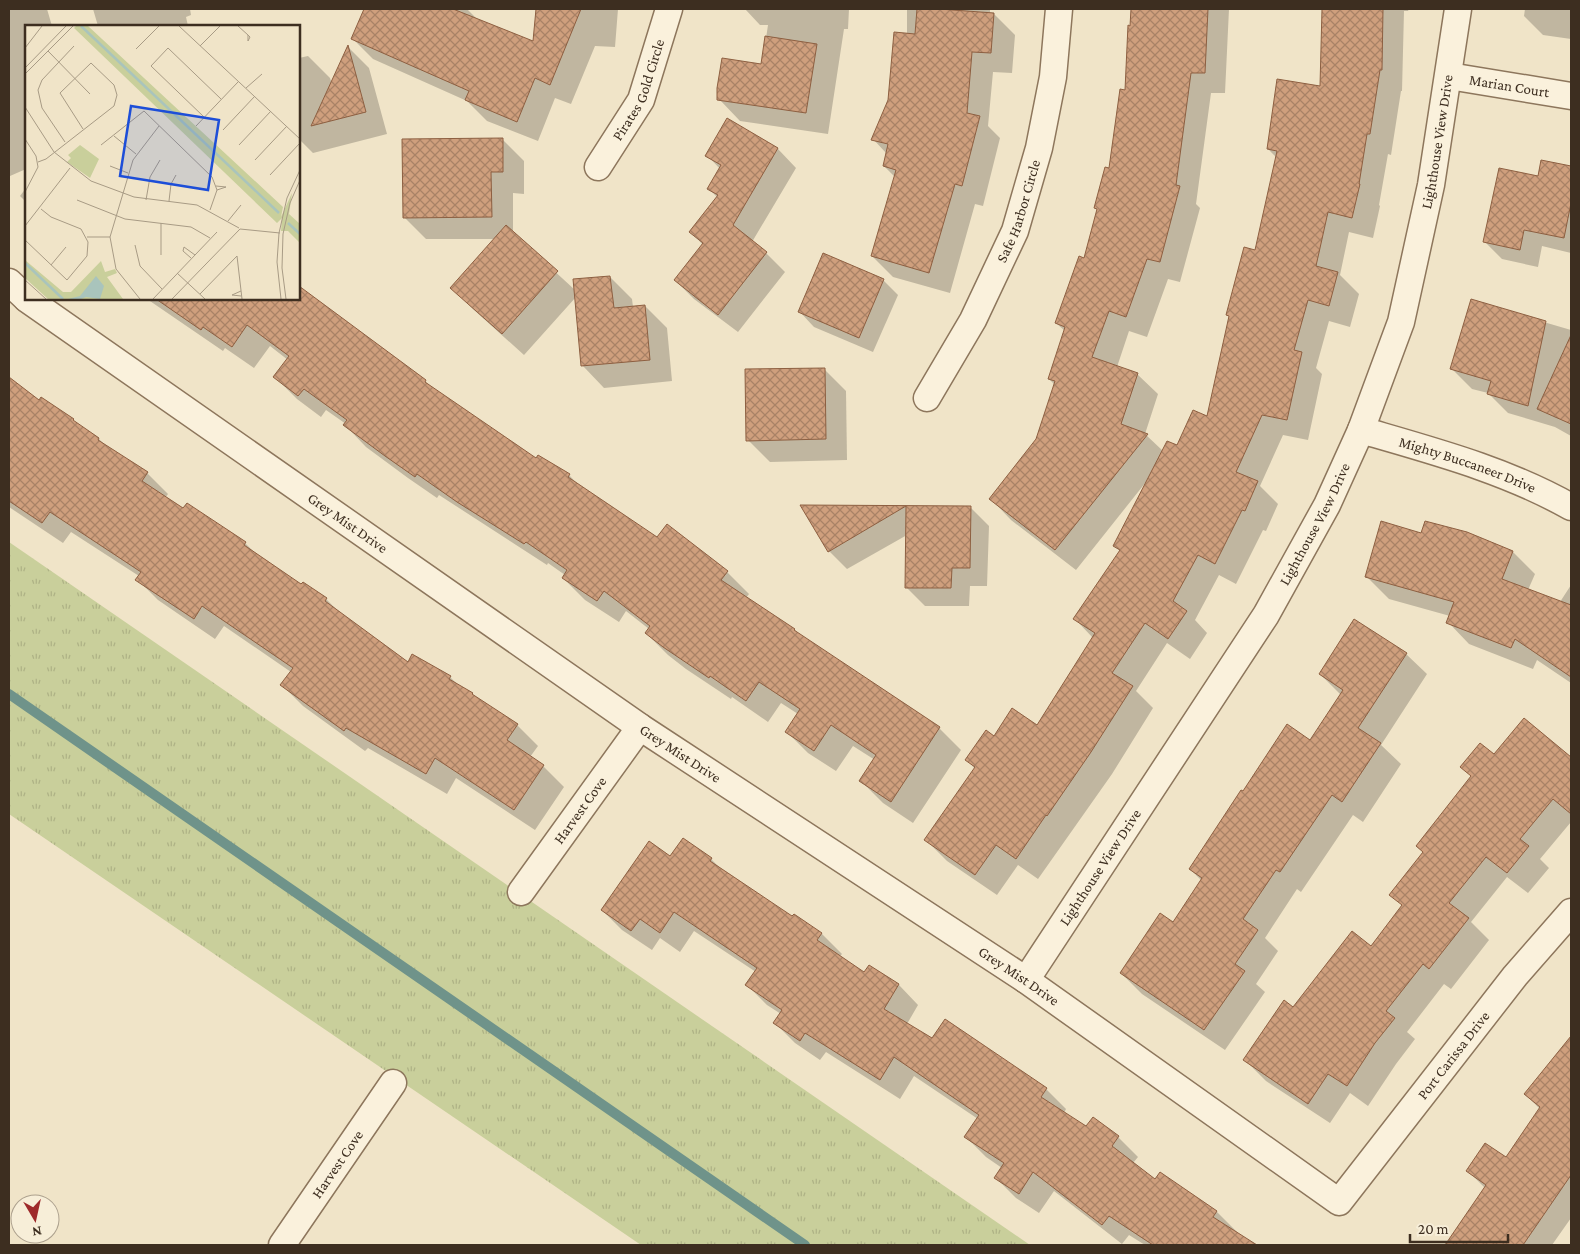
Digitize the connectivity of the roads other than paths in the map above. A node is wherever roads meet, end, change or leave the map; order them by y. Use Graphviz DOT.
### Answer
graph roads {
  1 [pos="669,9"];
  2 [pos="1059,9"];
  3 [pos="1458,9"];
  4 [pos="1449,76"];
  5 [pos="1571,96"];
  6 [pos="598,167"];
  7 [pos="9,282"];
  8 [pos="25,296"];
  9 [pos="30,300"];
  10 [pos="927,398"];
  11 [pos="1361,430"];
  12 [pos="1571,507"];
  13 [pos="640,727"];
  14 [pos="521,892"];
  15 [pos="1571,912"];
  16 [pos="1026,980"];
  17 [pos="393,1083"];
  18 [pos="1339,1202"];
  19 [pos="282,1245"];
  1 -- 6 [label="street, Pirates Gold Circle"];
  2 -- 10 [label="street, Safe Harbor Circle"];
  3 -- 4 [label="street, Lighthouse View Drive"];
  4 -- 5 [label="street, Marian Court"];
  4 -- 11 [label="street, Lighthouse View Drive"];
  7 -- 8 [label="street, Grey Mist Drive"];
  9 -- 13 [label="street, Grey Mist Drive"];
  11 -- 12 [label="street, Mighty Buccaneer Drive"];
  11 -- 16 [label="street, Lighthouse View Drive"];
  13 -- 14 [label="street, Harvest Cove"];
  13 -- 16 [label="street, Grey Mist Drive"];
  15 -- 18 [label="street, Port Carissa Drive"];
  16 -- 18 [label="street, Grey Mist Drive"];
  17 -- 19 [label="street, Harvest Cove"];
}
